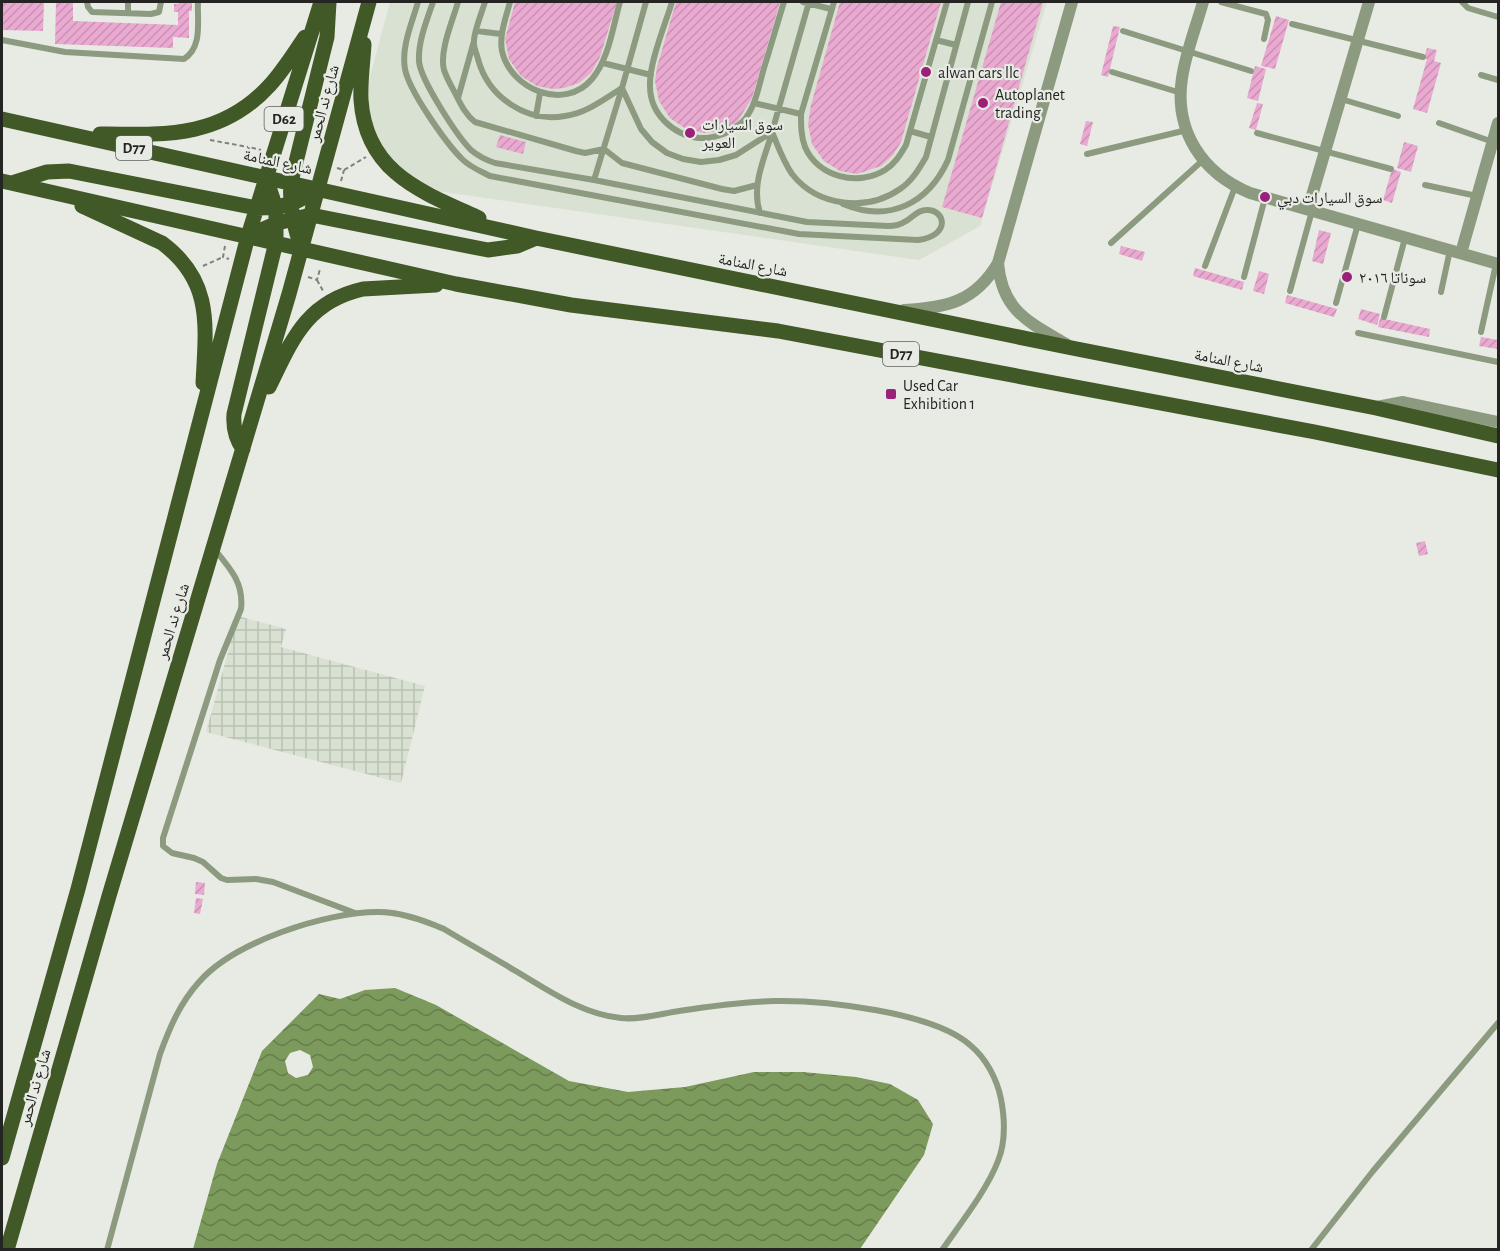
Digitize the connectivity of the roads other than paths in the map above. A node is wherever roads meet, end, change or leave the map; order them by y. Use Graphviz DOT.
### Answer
graph roads {
  1 [pos="87,2"];
  2 [pos="128,2"];
  3 [pos="161,2"];
  4 [pos="198,2"];
  5 [pos="321,2"];
  6 [pos="329,2"];
  7 [pos="418,2"];
  8 [pos="433,2"];
  9 [pos="458,2"];
  10 [pos="485,2"];
  11 [pos="510,2"];
  12 [pos="620,2"];
  13 [pos="646,2"];
  14 [pos="672,2"];
  15 [pos="784,2"];
  16 [pos="807,2"];
  17 [pos="834,2"];
  18 [pos="947,2"];
  19 [pos="968,2"];
  20 [pos="992,2"];
  21 [pos="1072,2"];
  22 [pos="1203,2"];
  23 [pos="1221,2"];
  24 [pos="1369,2"];
  25 [pos="1462,2"];
  26 [pos="368,6"];
  27 [pos="831,9"];
  28 [pos="128,13"];
  29 [pos="1498,17"];
  30 [pos="1292,24"];
  31 [pos="314,25"];
  32 [pos="477,31"];
  33 [pos="1123,31"];
  34 [pos="501,34"];
  35 [pos="1264,39"];
  36 [pos="2,40"];
  37 [pos="936,40"];
  38 [pos="1357,40"];
  39 [pos="474,41"];
  40 [pos="956,45"];
  41 [pos="1189,51"];
  42 [pos="1423,57"];
  43 [pos="603,63"];
  44 [pos="628,69"];
  45 [pos="1251,71"];
  46 [pos="1112,72"];
  47 [pos="651,75"];
  48 [pos="1481,75"];
  49 [pos="1498,80"];
  50 [pos="622,88"];
  51 [pos="540,93"];
  52 [pos="1181,93"];
  53 [pos="458,99"];
  54 [pos="1340,99"];
  55 [pos="754,103"];
  56 [pos="778,109"];
  57 [pos="801,114"];
  58 [pos="536,116"];
  59 [pos="1398,116"];
  60 [pos="2,119"];
  61 [pos="1439,123"];
  62 [pos="1498,123"];
  63 [pos="1187,130"];
  64 [pos="910,131"];
  65 [pos="772,132"];
  66 [pos="1257,133"];
  67 [pos="72,134"];
  68 [pos="932,138"];
  69 [pos="1493,142"];
  70 [pos="604,148"];
  71 [pos="1325,151"];
  72 [pos="1087,154"];
  73 [pos="1202,160"];
  74 [pos="1391,169"];
  75 [pos="266,178"];
  76 [pos="594,180"];
  77 [pos="7,182"];
  78 [pos="291,182"];
  79 [pos="757,184"];
  80 [pos="1425,185"];
  81 [pos="1235,187"];
  82 [pos="318,188"];
  83 [pos="52,192"];
  84 [pos="1478,196"];
  85 [pos="1265,197"];
  86 [pos="839,203"];
  87 [pos="256,208"];
  88 [pos="1310,210"];
  89 [pos="760,213"];
  90 [pos="284,214"];
  91 [pos="311,214"];
  92 [pos="1358,224"];
  93 [pos="506,231"];
  94 [pos="248,236"];
  95 [pos="1405,237"];
  96 [pos="536,238"];
  97 [pos="276,242"];
  98 [pos="1111,243"];
  99 [pos="302,248"];
  100 [pos="1456,252"];
  101 [pos="998,263"];
  102 [pos="1497,263"];
  103 [pos="1205,266"];
  104 [pos="1244,277"];
  105 [pos="456,284"];
  106 [pos="1290,291"];
  107 [pos="1441,292"];
  108 [pos="1336,303"];
  109 [pos="894,311"];
  110 [pos="1384,316"];
  111 [pos="1481,332"];
  112 [pos="1358,333"];
  113 [pos="1072,348"];
  114 [pos="1498,362"];
  115 [pos="1376,408"];
  116 [pos="201,416"];
  117 [pos="1498,422"];
  118 [pos="249,428"];
  119 [pos="1498,436"];
  120 [pos="243,449"];
  121 [pos="1498,470"];
  122 [pos="213,547"];
  123 [pos="356,913"];
  124 [pos="1498,1023"];
  125 [pos="2,1158"];
  126 [pos="7,1250"];
  127 [pos="107,1250"];
  128 [pos="942,1250"];
  129 [pos="1311,1250"];
  1 -- 28 [label="lane"];
  2 -- 28 [label="lane"];
  3 -- 28 [label="lane"];
  4 -- 36 [label="lane"];
  5 -- 31 [label="main road, شارع ند الحمر / D62"];
  6 -- 78 [label="main road"];
  7 -- 89 [label="lane"];
  8 -- 76 [label="lane"];
  9 -- 53 [label="lane"];
  10 -- 32 [label="lane"];
  11 -- 34 [label="lane"];
  12 -- 43 [label="lane"];
  13 -- 44 [label="lane"];
  14 -- 47 [label="lane"];
  15 -- 55 [label="lane"];
  16 -- 27 [label="lane"];
  16 -- 56 [label="lane"];
  17 -- 27 [label="lane"];
  18 -- 37 [label="lane"];
  19 -- 40 [label="lane"];
  20 -- 86 [label="lane"];
  21 -- 101 [label="street"];
  22 -- 41 [label="street"];
  23 -- 35 [label="lane"];
  24 -- 38 [label="street"];
  25 -- 29 [label="lane"];
  26 -- 82 [label="main road, شارع ند الحمر"];
  26 -- 93 [label="main road"];
  27 -- 57 [label="lane"];
  30 -- 38 [label="lane"];
  31 -- 67 [label="main road"];
  31 -- 75 [label="main road, شارع ند الحمر / D62"];
  32 -- 34 [label="lane"];
  32 -- 39 [label="lane"];
  33 -- 41 [label="lane"];
  34 -- 51 [label="lane"];
  37 -- 40 [label="lane"];
  37 -- 64 [label="lane"];
  38 -- 42 [label="lane"];
  38 -- 54 [label="street"];
  39 -- 53 [label="lane"];
  39 -- 58 [label="lane"];
  40 -- 68 [label="lane"];
  41 -- 45 [label="lane"];
  41 -- 52 [label="street"];
  43 -- 44 [label="lane"];
  43 -- 51 [label="lane"];
  44 -- 47 [label="lane"];
  44 -- 50 [label="lane"];
  46 -- 52 [label="lane"];
  47 -- 55 [label="lane"];
  48 -- 49 [label="lane"];
  50 -- 58 [label="lane"];
  50 -- 65 [label="lane"];
  50 -- 70 [label="lane"];
  51 -- 58 [label="lane"];
  52 -- 63 [label="street"];
  53 -- 70 [label="lane"];
  54 -- 59 [label="lane"];
  54 -- 71 [label="street"];
  55 -- 56 [label="lane"];
  56 -- 57 [label="lane"];
  56 -- 65 [label="lane"];
  57 -- 64 [label="lane"];
  60 -- 67 [label="main road, شارع المنامة / D77"];
  61 -- 69 [label="lane"];
  62 -- 69 [label="street"];
  63 -- 72 [label="lane"];
  63 -- 73 [label="street"];
  64 -- 68 [label="lane"];
  65 -- 79 [label="lane"];
  65 -- 86 [label="lane"];
  66 -- 71 [label="lane"];
  67 -- 75 [label="main road, شارع المنامة / D77"];
  68 -- 86 [label="lane"];
  69 -- 84 [label="street"];
  70 -- 76 [label="lane"];
  70 -- 79 [label="lane"];
  71 -- 74 [label="lane"];
  71 -- 88 [label="street"];
  73 -- 81 [label="street"];
  73 -- 98 [label="lane"];
  75 -- 78 [label="main road, شارع المنامة / D77"];
  75 -- 87 [label="main road, شارع ند الحمر / D62"];
  75 -- 90 [label="main road"];
  76 -- 89 [label="lane"];
  77 -- 83 [label="main road, D77"];
  77 -- 87 [label="main road"];
  78 -- 82 [label="main road, شارع المنامة / D77"];
  78 -- 90 [label="main road"];
  79 -- 89 [label="lane"];
  80 -- 84 [label="lane"];
  81 -- 85 [label="street"];
  81 -- 103 [label="lane"];
  82 -- 90 [label="main road"];
  82 -- 91 [label="main road, شارع ند الحمر"];
  82 -- 93 [label="main road, شارع المنامة / D77"];
  83 -- 94 [label="main road, D77"];
  83 -- 116 [label="main road"];
  84 -- 100 [label="street"];
  85 -- 88 [label="street"];
  85 -- 104 [label="lane"];
  87 -- 90 [label="main road"];
  87 -- 94 [label="main road, شارع ند الحمر / D62"];
  88 -- 92 [label="street"];
  88 -- 106 [label="lane"];
  90 -- 91 [label="main road"];
  90 -- 94 [label="main road"];
  90 -- 97 [label="main road"];
  90 -- 99 [label="main road"];
  91 -- 96 [label="main road"];
  91 -- 99 [label="main road, شارع ند الحمر"];
  92 -- 95 [label="street"];
  92 -- 108 [label="lane"];
  93 -- 96 [label="main road, شارع المنامة / D77"];
  94 -- 97 [label="main road, D77"];
  94 -- 116 [label="main road, شارع ند الحمر / D62"];
  95 -- 100 [label="street"];
  95 -- 110 [label="lane"];
  96 -- 109 [label="main road, شارع المنامة / D77"];
  97 -- 99 [label="main road, D77"];
  97 -- 120 [label="main road"];
  99 -- 105 [label="main road, D77"];
  99 -- 118 [label="main road, شارع ند الحمر"];
  100 -- 102 [label="street"];
  100 -- 107 [label="lane"];
  101 -- 109 [label="street"];
  101 -- 113 [label="street"];
  102 -- 111 [label="lane"];
  105 -- 118 [label="main road"];
  105 -- 121 [label="main road, D77"];
  109 -- 113 [label="main road, شارع المنامة / D77"];
  112 -- 114 [label="lane"];
  113 -- 115 [label="main road, شارع المنامة / D77"];
  115 -- 117 [label="street"];
  115 -- 119 [label="main road, شارع المنامة / D77"];
  116 -- 125 [label="main road, شارع ند الحمر"];
  118 -- 120 [label="main road, شارع ند الحمر"];
  120 -- 122 [label="main road, شارع ند الحمر"];
  122 -- 123 [label="lane"];
  122 -- 126 [label="main road, شارع ند الحمر"];
  123 -- 127 [label="lane"];
  123 -- 128 [label="lane"];
  124 -- 129 [label="lane"];
}
